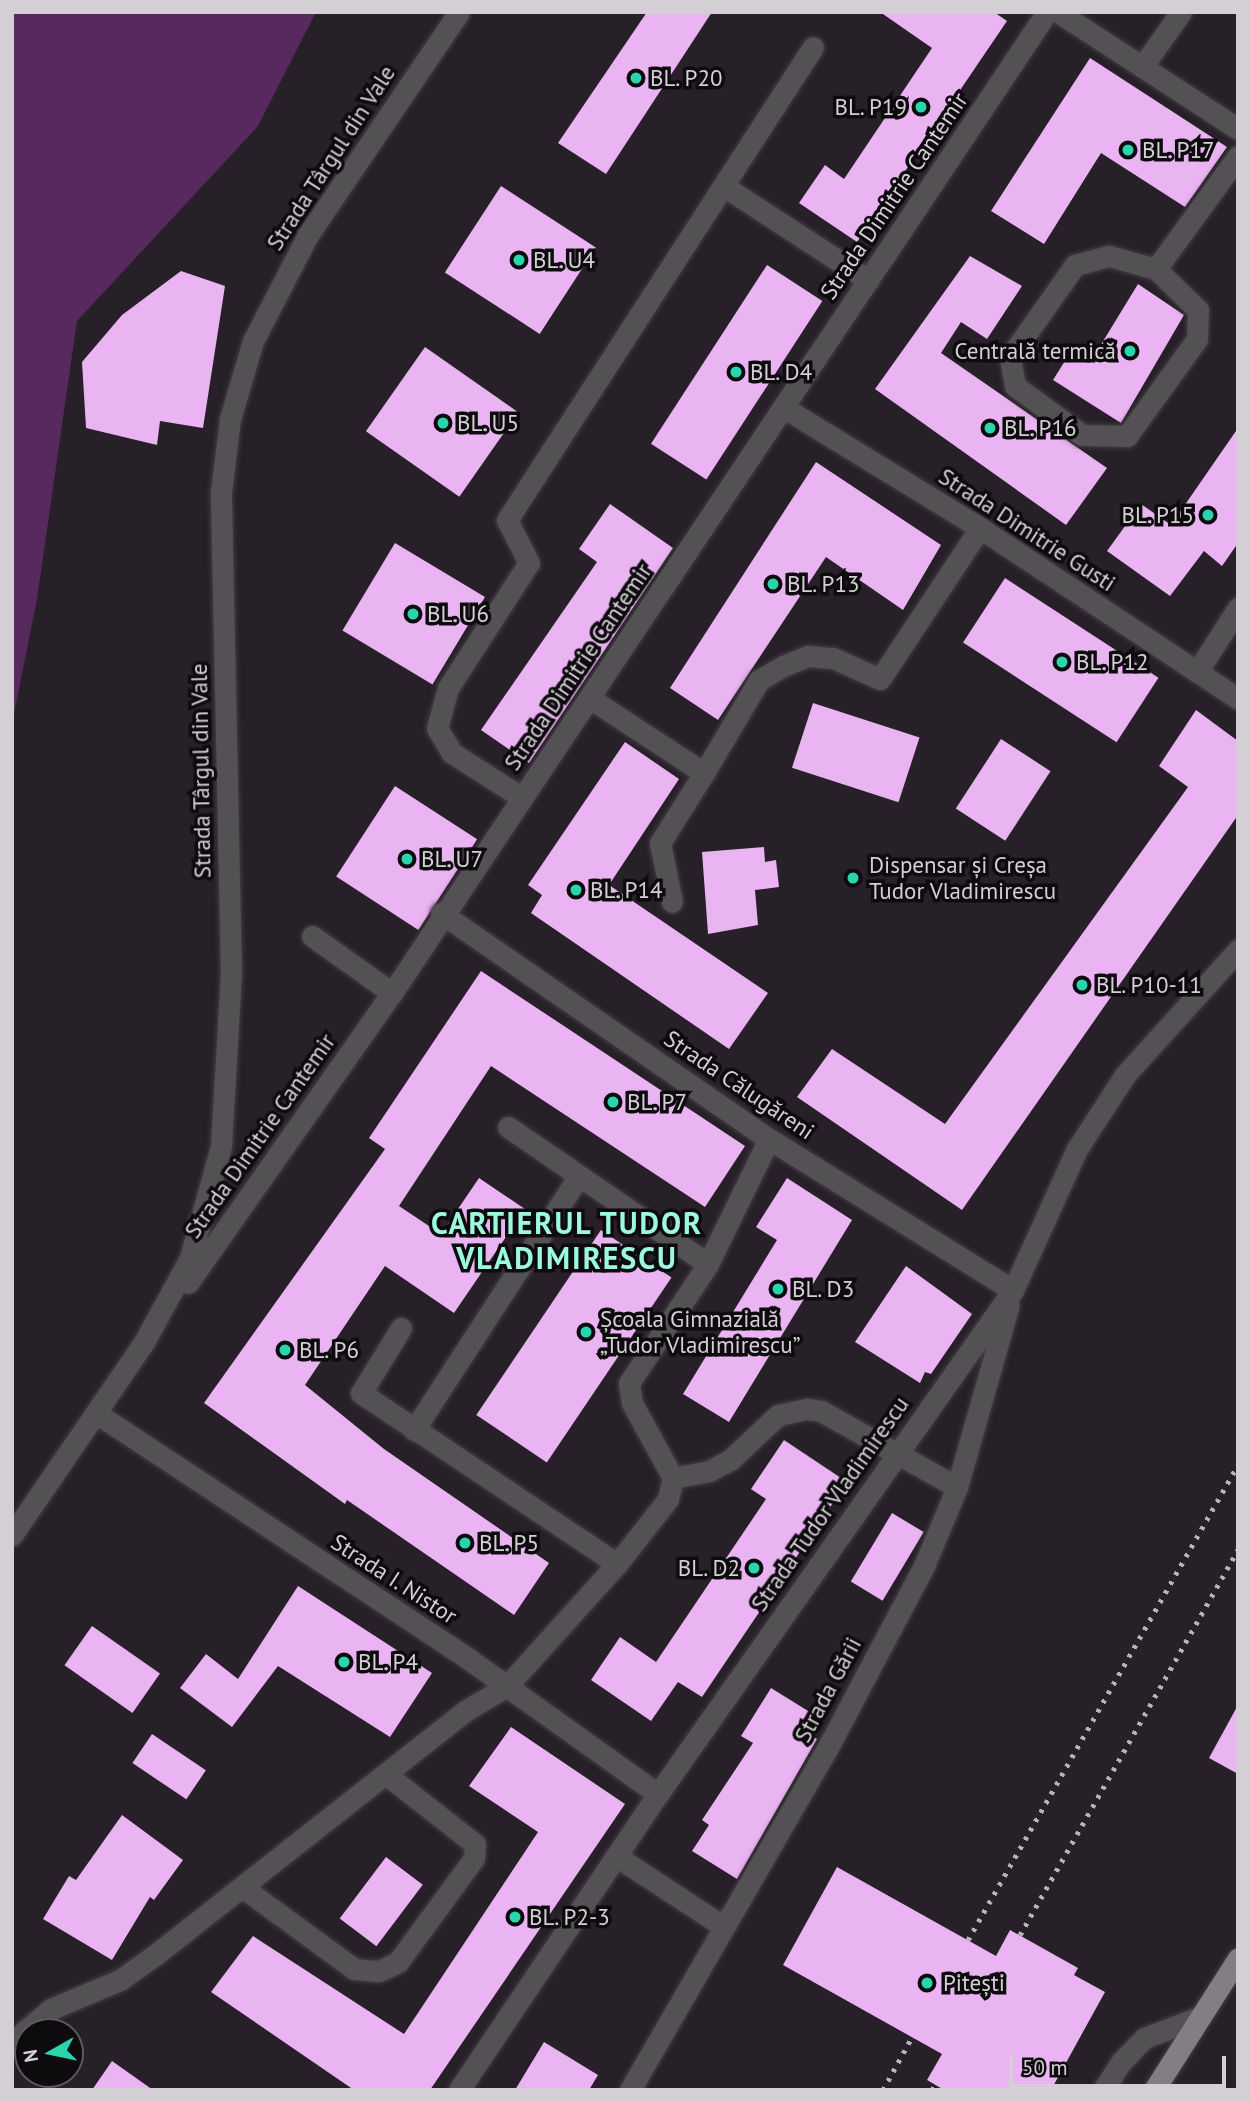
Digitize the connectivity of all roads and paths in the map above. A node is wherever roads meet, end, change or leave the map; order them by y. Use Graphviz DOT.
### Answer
graph roads {
  1 [pos="459,12"];
  2 [pos="1047,12"];
  3 [pos="1058,12"];
  4 [pos="1181,12"];
  5 [pos="813,47"];
  6 [pos="1142,67"];
  7 [pos="1238,129"];
  8 [pos="1238,156"];
  9 [pos="725,187"];
  10 [pos="1156,269"];
  11 [pos="868,280"];
  12 [pos="786,409"];
  13 [pos="980,528"];
  14 [pos="1238,608"];
  15 [pos="1197,672"];
  16 [pos="591,699"];
  17 [pos="1238,699"];
  18 [pos="704,773"];
  19 [pos="521,797"];
  20 [pos="672,902"];
  21 [pos="441,913"];
  22 [pos="312,936"];
  23 [pos="1238,950"];
  24 [pos="392,993"];
  25 [pos="508,1127"];
  26 [pos="769,1139"];
  27 [pos="579,1176"];
  28 [pos="708,1264"];
  29 [pos="1013,1290"];
  30 [pos="401,1328"];
  31 [pos="143,1344"];
  32 [pos="96,1413"];
  33 [pos="414,1430"];
  34 [pos="897,1453"];
  35 [pos="673,1478"];
  36 [pos="957,1487"];
  37 [pos="12,1535"];
  38 [pos="617,1564"];
  39 [pos="507,1686"];
  40 [pos="387,1775"];
  41 [pos="658,1794"];
  42 [pos="617,1856"];
  43 [pos="243,1887"];
  44 [pos="724,1927"];
  45 [pos="1238,1958"];
  46 [pos="1200,2017"];
  47 [pos="12,2042"];
  48 [pos="459,2090"];
  49 [pos="630,2090"];
  50 [pos="1103,2090"];
  51 [pos="1154,2090"];
  1 -- 31 [label="street, Strada Târgul din Vale"];
  2 -- 11 [label="street, Strada Dimitrie Cantemir"];
  3 -- 6 [label="street"];
  4 -- 6 [label="street"];
  5 -- 9 [label="street"];
  6 -- 7 [label="street"];
  8 -- 10 [label="street"];
  9 -- 11 [label="street"];
  9 -- 19 [label="street"];
  10 -- 10 [label="street"];
  11 -- 12 [label="street, Strada Dimitrie Cantemir"];
  12 -- 13 [label="street, Strada Dimitrie Gusti"];
  12 -- 16 [label="street, Strada Dimitrie Cantemir"];
  13 -- 15 [label="street, Strada Dimitrie Gusti"];
  13 -- 18 [label="street"];
  14 -- 15 [label="street"];
  15 -- 17 [label="street, Strada Dimitrie Gusti"];
  16 -- 18 [label="street"];
  16 -- 19 [label="street, Strada Dimitrie Cantemir"];
  18 -- 20 [label="street"];
  19 -- 21 [label="street, Strada Dimitrie Cantemir"];
  21 -- 24 [label="street, Strada Dimitrie Cantemir"];
  21 -- 26 [label="street, Strada Călugăreni"];
  22 -- 24 [label="street"];
  23 -- 29 [label="street, Strada Tudor Vladimirescu"];
  24 -- 31 [label="street, Strada Dimitrie Cantemir"];
  25 -- 27 [label="street"];
  26 -- 28 [label="street"];
  26 -- 29 [label="street, Strada Călugăreni"];
  27 -- 28 [label="street"];
  27 -- 33 [label="street"];
  28 -- 35 [label="street"];
  29 -- 34 [label="street, Strada Tudor Vladimirescu"];
  29 -- 36 [label="street, Strada Gării"];
  30 -- 33 [label="street"];
  31 -- 32 [label="street, Strada Târgul din Vale"];
  32 -- 37 [label="street, Strada Târgul din Vale"];
  32 -- 39 [label="street, Strada I. Nistor"];
  33 -- 38 [label="street"];
  34 -- 35 [label="street"];
  34 -- 36 [label="street"];
  34 -- 41 [label="street, Strada Tudor Vladimirescu"];
  35 -- 38 [label="street"];
  36 -- 44 [label="street, Strada Gării"];
  38 -- 39 [label="street"];
  39 -- 40 [label="street"];
  39 -- 41 [label="street, Strada I. Nistor"];
  40 -- 43 [label="street"];
  40 -- 43 [label="street"];
  41 -- 42 [label="street, Strada Tudor Vladimirescu"];
  42 -- 44 [label="street"];
  42 -- 48 [label="street, Strada Tudor Vladimirescu"];
  43 -- 47 [label="street"];
  44 -- 49 [label="street, Strada Gării"];
  45 -- 46 [label="main road"];
  46 -- 50 [label="street"];
  46 -- 51 [label="main road"];
}
